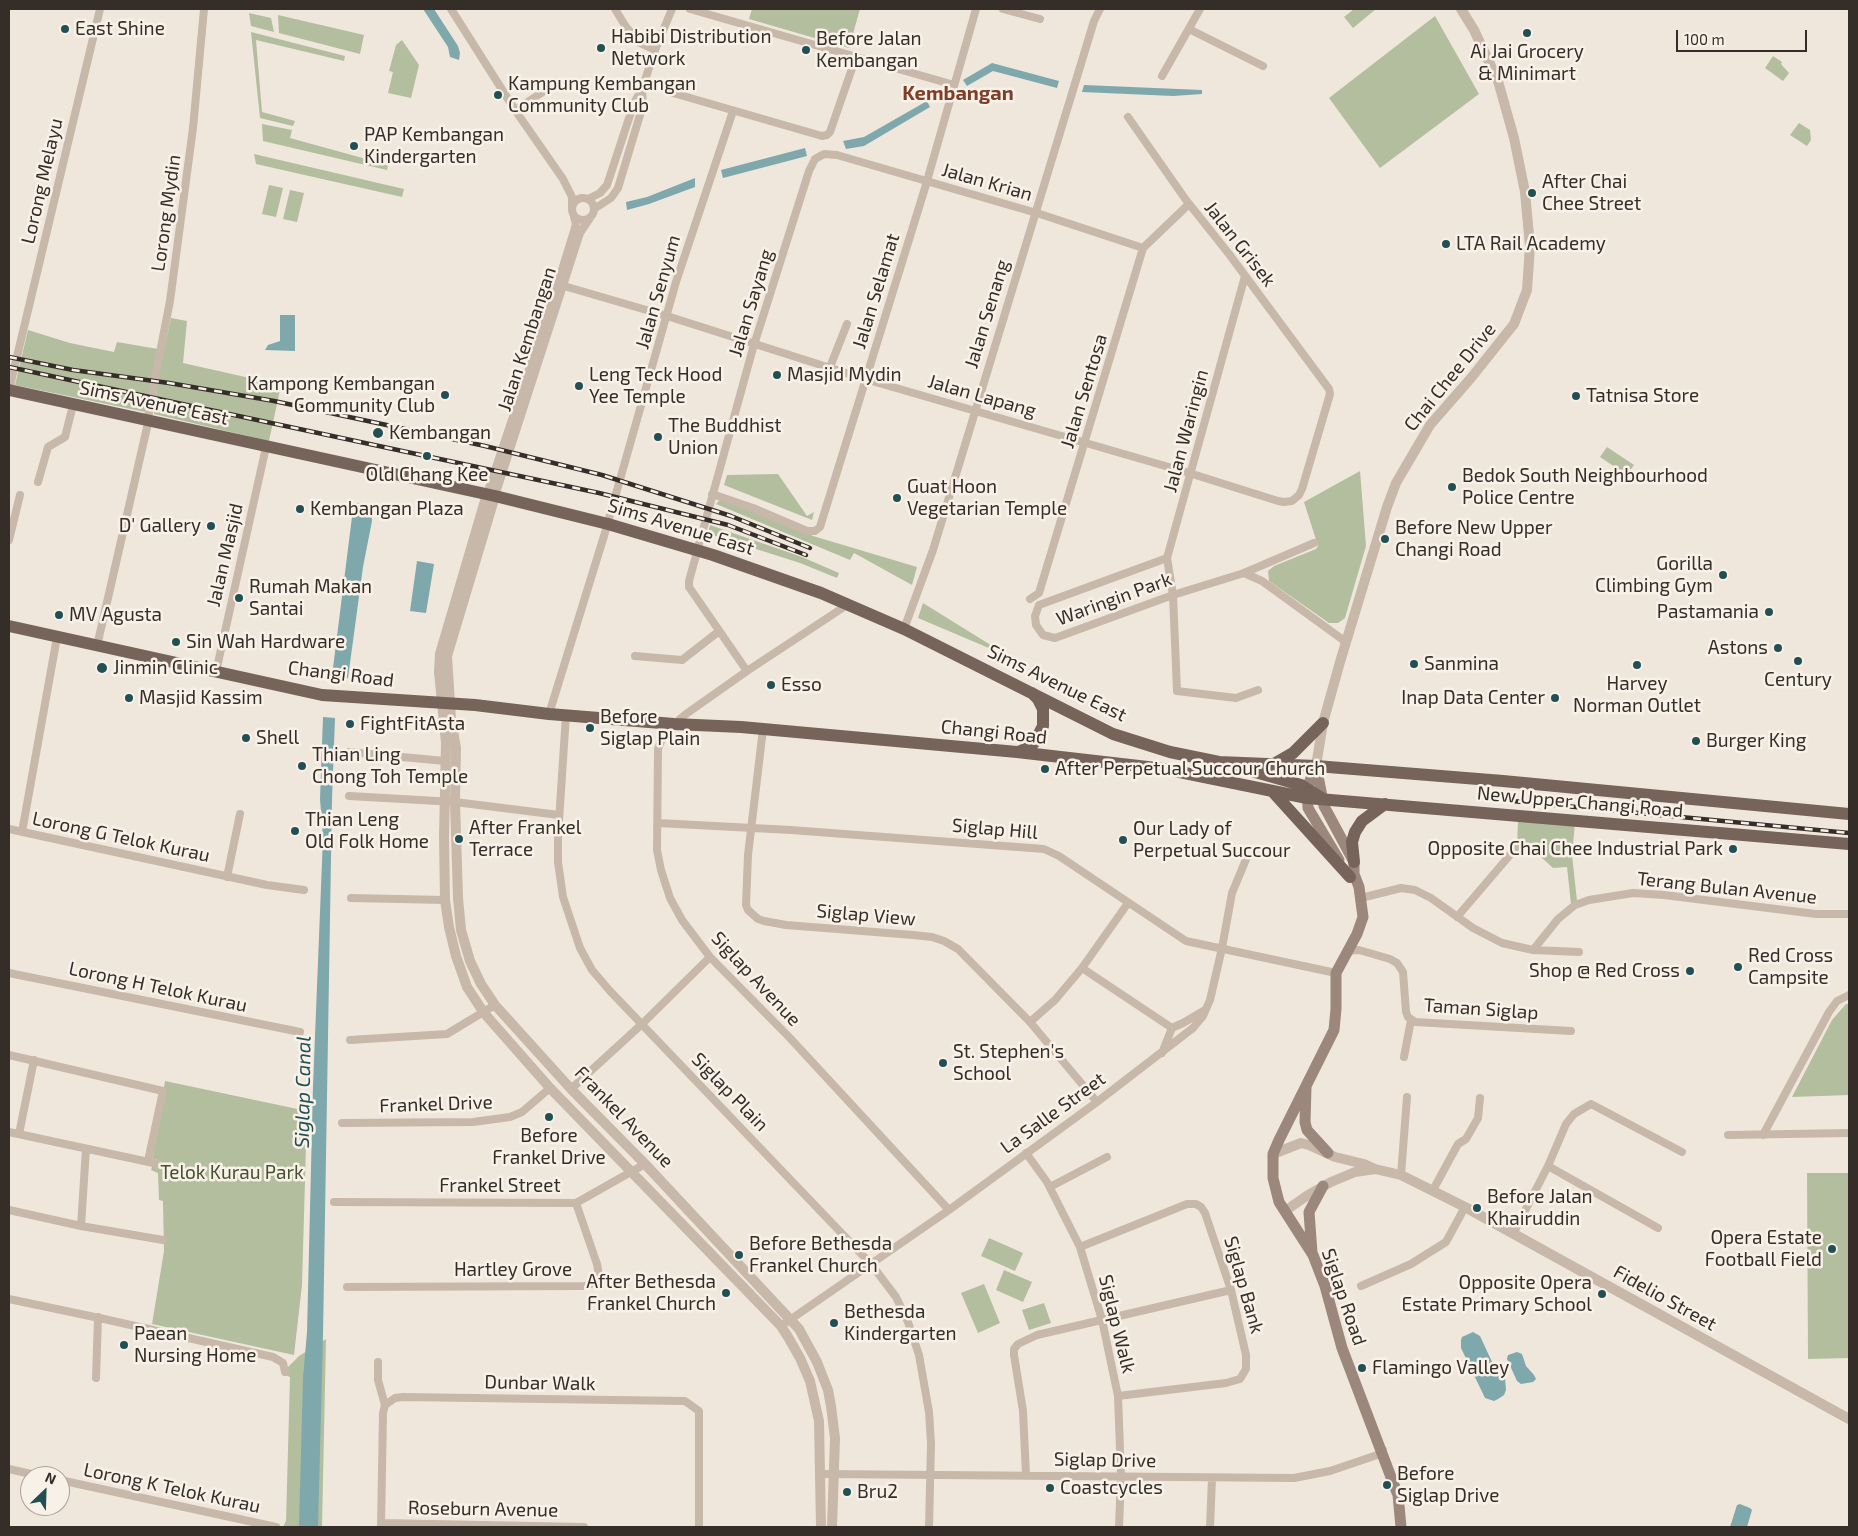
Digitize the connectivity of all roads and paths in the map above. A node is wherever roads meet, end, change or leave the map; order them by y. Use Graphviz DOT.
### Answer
graph roads {
  1 [pos="100,9"];
  2 [pos="204,9"];
  3 [pos="450,9"];
  4 [pos="615,9"];
  5 [pos="672,9"];
  6 [pos="690,9"];
  7 [pos="976,9"];
  8 [pos="1003,9"];
  9 [pos="1100,9"];
  10 [pos="1200,9"];
  11 [pos="1461,9"];
  12 [pos="1040,19"];
  13 [pos="1189,29"];
  14 [pos="655,50"];
  15 [pos="856,57"];
  16 [pos="1263,66"];
  17 [pos="1162,76"];
  18 [pos="557,83"];
  19 [pos="954,85"];
  20 [pos="642,89"];
  21 [pos="673,93"];
  22 [pos="515,110"];
  23 [pos="733,111"];
  24 [pos="1128,117"];
  25 [pos="820,156"];
  26 [pos="562,179"];
  27 [pos="927,182"];
  28 [pos="584,199"];
  29 [pos="1189,204"];
  30 [pos="572,206"];
  31 [pos="594,209"];
  32 [pos="1036,213"];
  33 [pos="574,217"];
  34 [pos="590,218"];
  35 [pos="1143,248"];
  36 [pos="1245,276"];
  37 [pos="564,286"];
  38 [pos="667,316"];
  39 [pos="847,324"];
  40 [pos="755,343"];
  41 [pos="830,367"];
  42 [pos="865,379"];
  43 [pos="9,390"];
  44 [pos="73,405"];
  45 [pos="975,411"];
  46 [pos="149,420"];
  47 [pos="1085,443"];
  48 [pos="266,447"];
  49 [pos="1190,473"];
  50 [pos="38,482"];
  51 [pos="712,494"];
  52 [pos="20,495"];
  53 [pos="491,495"];
  54 [pos="1278,501"];
  55 [pos="608,524"];
  56 [pos="9,540"];
  57 [pos="1314,543"];
  58 [pos="698,551"];
  59 [pos="1167,558"];
  60 [pos="1244,573"];
  61 [pos="1172,595"];
  62 [pos="1030,598"];
  63 [pos="847,605"];
  64 [pos="9,626"];
  65 [pos="904,629"];
  66 [pos="718,632"];
  67 [pos="57,637"];
  68 [pos="1346,642"];
  69 [pos="97,646"];
  70 [pos="635,656"];
  71 [pos="216,672"];
  72 [pos="747,672"];
  73 [pos="1258,690"];
  74 [pos="1030,691"];
  75 [pos="446,704"];
  76 [pos="549,714"];
  77 [pos="566,715"];
  78 [pos="674,724"];
  79 [pos="1323,724"];
  80 [pos="762,729"];
  81 [pos="350,752"];
  82 [pos="1017,752"];
  83 [pos="445,761"];
  84 [pos="1219,762"];
  85 [pos="1271,764"];
  86 [pos="1316,766"];
  87 [pos="1273,792"];
  88 [pos="1307,793"];
  89 [pos="349,796"];
  90 [pos="1322,798"];
  91 [pos="450,802"];
  92 [pos="1384,804"];
  93 [pos="240,814"];
  94 [pos="1849,814"];
  95 [pos="559,815"];
  96 [pos="658,823"];
  97 [pos="751,827"];
  98 [pos="9,829"];
  99 [pos="22,832"];
  100 [pos="1849,844"];
  101 [pos="1516,848"];
  102 [pos="1247,857"];
  103 [pos="1354,862"];
  104 [pos="227,877"];
  105 [pos="1350,877"];
  106 [pos="304,890"];
  107 [pos="1360,893"];
  108 [pos="351,898"];
  109 [pos="445,900"];
  110 [pos="1128,903"];
  111 [pos="1849,914"];
  112 [pos="1457,917"];
  113 [pos="1222,948"];
  114 [pos="1533,950"];
  115 [pos="1347,951"];
  116 [pos="1579,952"];
  117 [pos="710,956"];
  118 [pos="1082,968"];
  119 [pos="1333,972"];
  120 [pos="9,973"];
  121 [pos="1849,995"];
  122 [pos="495,1005"];
  123 [pos="1206,1009"];
  124 [pos="484,1013"];
  125 [pos="1411,1020"];
  126 [pos="1030,1022"];
  127 [pos="642,1024"];
  128 [pos="1172,1028"];
  129 [pos="1572,1031"];
  130 [pos="300,1032"];
  131 [pos="350,1040"];
  132 [pos="1162,1053"];
  133 [pos="9,1055"];
  134 [pos="1404,1057"];
  135 [pos="34,1060"];
  136 [pos="1306,1083"];
  137 [pos="550,1088"];
  138 [pos="571,1089"];
  139 [pos="1407,1097"];
  140 [pos="1480,1098"];
  141 [pos="1097,1102"];
  142 [pos="342,1123"];
  143 [pos="9,1132"];
  144 [pos="1849,1132"];
  145 [pos="19,1134"];
  146 [pos="1728,1135"];
  147 [pos="1763,1135"];
  148 [pos="86,1149"];
  149 [pos="1682,1152"];
  150 [pos="1328,1153"];
  151 [pos="1026,1154"];
  152 [pos="1273,1154"];
  153 [pos="1107,1157"];
  154 [pos="645,1164"];
  155 [pos="1548,1166"];
  156 [pos="1354,1167"];
  157 [pos="632,1172"];
  158 [pos="1401,1175"];
  159 [pos="1323,1186"];
  160 [pos="1050,1187"];
  161 [pos="1433,1190"];
  162 [pos="334,1202"];
  163 [pos="576,1203"];
  164 [pos="1465,1206"];
  165 [pos="9,1210"];
  166 [pos="949,1210"];
  167 [pos="1285,1211"];
  168 [pos="81,1226"];
  169 [pos="1658,1228"];
  170 [pos="1513,1234"];
  171 [pos="163,1240"];
  172 [pos="1080,1247"];
  173 [pos="1312,1255"];
  174 [pos="871,1264"];
  175 [pos="1361,1286"];
  176 [pos="347,1287"];
  177 [pos="1231,1290"];
  178 [pos="9,1299"];
  179 [pos="98,1318"];
  180 [pos="791,1319"];
  181 [pos="1102,1320"];
  182 [pos="781,1326"];
  183 [pos="378,1362"];
  184 [pos="285,1372"];
  185 [pos="96,1378"];
  186 [pos="1118,1396"];
  187 [pos="385,1405"];
  188 [pos="1849,1418"];
  189 [pos="1382,1450"];
  190 [pos="820,1474"];
  191 [pos="835,1474"];
  192 [pos="930,1474"];
  193 [pos="1026,1475"];
  194 [pos="1121,1476"];
  195 [pos="1212,1478"];
  196 [pos="70,1482"];
  197 [pos="381,1525"];
  198 [pos="276,1527"];
  199 [pos="584,1527"];
  200 [pos="699,1527"];
  201 [pos="821,1527"];
  202 [pos="832,1527"];
  203 [pos="929,1527"];
  204 [pos="1119,1527"];
  205 [pos="1210,1527"];
  206 [pos="1401,1527"];
  1 -- 43 [label="street, Lorong Melayu"];
  2 -- 46 [label="street, Lorong Mydin"];
  3 -- 22 [label="street"];
  4 -- 14 [label="street"];
  5 -- 14 [label="street, Jalan Kembangan"];
  6 -- 15 [label="street"];
  7 -- 19 [label="street, Jalan Selamat"];
  8 -- 12 [label="street"];
  9 -- 32 [label="street, Jalan Senang"];
  10 -- 13 [label="street"];
  11 -- 68 [label="street, Chai Chee Drive"];
  13 -- 16 [label="street"];
  13 -- 17 [label="street"];
  14 -- 20 [label="street, Jalan Kembangan"];
  15 -- 19 [label="street"];
  15 -- 23 [label="street"];
  18 -- 22 [label="street"];
  19 -- 27 [label="street, Jalan Selamat"];
  20 -- 28 [label="street, Jalan Kembangan"];
  20 -- 31 [label="street, Jalan Kembangan"];
  21 -- 23 [label="street"];
  22 -- 26 [label="street"];
  23 -- 38 [label="street, Jalan Senyum"];
  24 -- 29 [label="street, Jalan Grisek"];
  25 -- 27 [label="street, Jalan Krian"];
  25 -- 40 [label="street, Jalan Sayang"];
  26 -- 28 [label="street"];
  26 -- 30 [label="street"];
  27 -- 32 [label="street, Jalan Krian"];
  27 -- 42 [label="street, Jalan Selamat"];
  28 -- 30 [label="street, Jalan Kembangan"];
  28 -- 31 [label="street"];
  29 -- 35 [label="street, Jalan Sentosa"];
  29 -- 36 [label="street, Jalan Grisek"];
  30 -- 33 [label="street, Jalan Kembangan"];
  31 -- 34 [label="street, Jalan Kembangan"];
  32 -- 35 [label="street, Jalan Krian"];
  32 -- 45 [label="street, Jalan Senang"];
  33 -- 34 [label="street"];
  33 -- 53 [label="street, Jalan Kembangan"];
  34 -- 37 [label="street, Jalan Kembangan"];
  35 -- 47 [label="street, Jalan Sentosa"];
  36 -- 49 [label="street, Jalan Waringin"];
  36 -- 54 [label="street, Jalan Grisek"];
  37 -- 38 [label="street, Jalan Lapang"];
  37 -- 53 [label="street, Jalan Kembangan"];
  38 -- 40 [label="street, Jalan Lapang"];
  38 -- 55 [label="street, Jalan Senyum"];
  39 -- 41 [label="street"];
  40 -- 41 [label="street, Jalan Lapang"];
  40 -- 51 [label="street, Jalan Sayang"];
  41 -- 42 [label="street, Jalan Lapang"];
  42 -- 45 [label="street, Jalan Lapang"];
  42 -- 51 [label="street, Jalan Selamat"];
  43 -- 44 [label="main road, Sims Avenue East"];
  44 -- 46 [label="main road, Sims Avenue East"];
  44 -- 50 [label="street"];
  45 -- 47 [label="street, Jalan Lapang"];
  45 -- 65 [label="street, Jalan Senang"];
  46 -- 48 [label="main road, Sims Avenue East"];
  46 -- 69 [label="street, Lorong Mydin"];
  47 -- 49 [label="street, Jalan Lapang"];
  47 -- 62 [label="street, Jalan Sentosa"];
  48 -- 53 [label="main road, Sims Avenue East"];
  48 -- 71 [label="street, Jalan Masjid"];
  49 -- 54 [label="street, Jalan Lapang"];
  49 -- 59 [label="street, Jalan Waringin"];
  51 -- 58 [label="street, Jalan Sayang"];
  52 -- 56 [label="street"];
  53 -- 55 [label="main road, Sims Avenue East"];
  53 -- 75 [label="street, Jalan Kembangan"];
  55 -- 58 [label="main road, Sims Avenue East"];
  55 -- 76 [label="street, Jalan Senyum"];
  57 -- 60 [label="street, Waringin Park"];
  58 -- 63 [label="main road, Sims Avenue East"];
  58 -- 66 [label="street, Jalan Sayang"];
  59 -- 61 [label="street, Jalan Waringin"];
  59 -- 61 [label="street, Waringin Park"];
  60 -- 61 [label="street, Waringin Park"];
  60 -- 68 [label="street"];
  61 -- 73 [label="street, Jalan Waringin"];
  63 -- 65 [label="main road, Sims Avenue East"];
  63 -- 72 [label="street"];
  64 -- 67 [label="main road, Changi Road"];
  65 -- 74 [label="main road, Sims Avenue East"];
  66 -- 70 [label="street"];
  66 -- 72 [label="street, Jalan Sayang"];
  67 -- 69 [label="main road, Changi Road"];
  67 -- 99 [label="street"];
  68 -- 79 [label="street, Chai Chee Drive"];
  69 -- 71 [label="main road, Changi Road"];
  71 -- 75 [label="main road, Changi Road"];
  72 -- 78 [label="street"];
  74 -- 82 [label="main road"];
  74 -- 84 [label="main road, Sims Avenue East"];
  75 -- 76 [label="main road, Changi Road"];
  75 -- 83 [label="street, Frankel Avenue"];
  75 -- 91 [label="street, Frankel Avenue"];
  76 -- 77 [label="main road, Changi Road"];
  77 -- 78 [label="main road, Changi Road"];
  77 -- 95 [label="street, Siglap Plain"];
  78 -- 80 [label="main road, Changi Road"];
  78 -- 96 [label="street, Siglap Avenue"];
  79 -- 85 [label="main road"];
  79 -- 86 [label="street, Chai Chee Drive"];
  80 -- 82 [label="main road, Changi Road"];
  80 -- 97 [label="street, Siglap View"];
  81 -- 83 [label="street"];
  82 -- 87 [label="main road, Changi Road"];
  83 -- 91 [label="street, Frankel Avenue"];
  84 -- 85 [label="main road, Sims Avenue East"];
  84 -- 88 [label="main road"];
  85 -- 86 [label="main road, Sims Avenue East"];
  86 -- 88 [label="main road"];
  86 -- 90 [label="main road, Siglap Road"];
  86 -- 94 [label="main road, New Upper Changi Road"];
  87 -- 88 [label="main road, Changi Road"];
  87 -- 105 [label="main road"];
  88 -- 90 [label="main road"];
  88 -- 105 [label="main road"];
  89 -- 91 [label="street"];
  90 -- 92 [label="main road, New Upper Changi Road"];
  90 -- 103 [label="main road, Siglap Road"];
  91 -- 95 [label="street"];
  91 -- 109 [label="street, Frankel Avenue"];
  91 -- 122 [label="street, Frankel Avenue"];
  92 -- 100 [label="main road, New Upper Changi Road"];
  92 -- 103 [label="main road"];
  93 -- 104 [label="street, Lorong G Telok Kurau"];
  95 -- 127 [label="street, Siglap Plain"];
  96 -- 97 [label="street, Siglap Hill"];
  96 -- 117 [label="street, Siglap Avenue"];
  97 -- 110 [label="street, Siglap Hill"];
  97 -- 126 [label="street, Siglap View"];
  98 -- 99 [label="street, Lorong G Telok Kurau"];
  99 -- 104 [label="street, Lorong G Telok Kurau"];
  101 -- 112 [label="street"];
  102 -- 113 [label="street, La Salle Street"];
  103 -- 107 [label="main road, Siglap Road"];
  104 -- 106 [label="street, Lorong G Telok Kurau"];
  105 -- 107 [label="main road"];
  107 -- 112 [label="street"];
  107 -- 115 [label="main road, Siglap Road"];
  108 -- 109 [label="street"];
  109 -- 124 [label="street, Frankel Avenue"];
  110 -- 113 [label="street, Siglap Hill"];
  110 -- 118 [label="street"];
  111 -- 114 [label="street, Terang Bulan Avenue"];
  112 -- 114 [label="street"];
  113 -- 119 [label="street, Siglap Hill"];
  113 -- 123 [label="street, La Salle Street"];
  114 -- 116 [label="street"];
  115 -- 119 [label="main road, Siglap Road"];
  115 -- 125 [label="street, Taman Siglap"];
  117 -- 127 [label="street"];
  117 -- 166 [label="street, Siglap Avenue"];
  118 -- 126 [label="street"];
  118 -- 128 [label="street"];
  119 -- 136 [label="main road, Siglap Road"];
  120 -- 130 [label="street, Lorong H Telok Kurau"];
  121 -- 147 [label="street"];
  122 -- 124 [label="street"];
  122 -- 138 [label="street, Frankel Avenue"];
  123 -- 128 [label="street"];
  123 -- 132 [label="street, La Salle Street"];
  124 -- 131 [label="street"];
  124 -- 137 [label="street, Frankel Avenue"];
  125 -- 129 [label="street, Taman Siglap"];
  125 -- 134 [label="street"];
  126 -- 141 [label="street, Siglap View"];
  127 -- 138 [label="street"];
  127 -- 174 [label="street, Siglap Plain"];
  128 -- 132 [label="street"];
  132 -- 141 [label="street, La Salle Street"];
  133 -- 135 [label="street"];
  135 -- 145 [label="street"];
  135 -- 148 [label="street"];
  136 -- 150 [label="main road"];
  136 -- 152 [label="main road, Siglap Road"];
  137 -- 142 [label="street, Frankel Drive"];
  137 -- 157 [label="street, Frankel Avenue"];
  138 -- 154 [label="street, Frankel Avenue"];
  139 -- 158 [label="street"];
  140 -- 161 [label="street"];
  141 -- 151 [label="street, La Salle Street"];
  143 -- 145 [label="street"];
  144 -- 147 [label="street"];
  145 -- 148 [label="street"];
  146 -- 147 [label="street"];
  148 -- 168 [label="street"];
  149 -- 155 [label="street"];
  150 -- 152 [label="street, Fidelio Street"];
  150 -- 156 [label="street, Fidelio Street"];
  151 -- 160 [label="street, Siglap Walk"];
  151 -- 166 [label="street, La Salle Street"];
  152 -- 167 [label="main road, Siglap Road"];
  153 -- 160 [label="street"];
  154 -- 157 [label="street, Frankel Street"];
  154 -- 180 [label="street, Frankel Avenue"];
  155 -- 169 [label="street"];
  155 -- 170 [label="street"];
  156 -- 158 [label="street, Fidelio Street"];
  156 -- 159 [label="street, Fidelio Street"];
  157 -- 163 [label="street, Frankel Street"];
  157 -- 182 [label="street, Frankel Avenue"];
  158 -- 161 [label="street, Fidelio Street"];
  159 -- 167 [label="street, Fidelio Street"];
  159 -- 173 [label="main road"];
  160 -- 172 [label="street, Siglap Walk"];
  161 -- 164 [label="street, Fidelio Street"];
  162 -- 163 [label="street, Frankel Street"];
  163 -- 176 [label="street, Hartley Grove"];
  164 -- 170 [label="street, Fidelio Street"];
  164 -- 175 [label="street"];
  165 -- 168 [label="street"];
  166 -- 174 [label="street, La Salle Street"];
  167 -- 173 [label="main road, Siglap Road"];
  168 -- 171 [label="street"];
  170 -- 188 [label="street, Fidelio Street"];
  172 -- 177 [label="street, Siglap Bank"];
  172 -- 181 [label="street, Siglap Walk"];
  173 -- 189 [label="main road, Siglap Road"];
  174 -- 180 [label="street, La Salle Street"];
  174 -- 192 [label="street, Siglap Plain"];
  177 -- 181 [label="street"];
  177 -- 186 [label="street, Siglap Bank"];
  178 -- 179 [label="street"];
  179 -- 184 [label="street"];
  179 -- 185 [label="street"];
  180 -- 182 [label="street, La Salle Street"];
  180 -- 191 [label="street, Frankel Avenue"];
  181 -- 186 [label="street, Siglap Walk"];
  181 -- 193 [label="street"];
  182 -- 190 [label="street, Frankel Avenue"];
  183 -- 187 [label="street"];
  186 -- 194 [label="street, Siglap Walk"];
  187 -- 197 [label="street"];
  187 -- 200 [label="street, Dunbar Walk"];
  189 -- 195 [label="street, Siglap Drive"];
  189 -- 206 [label="main road, Siglap Road"];
  190 -- 191 [label="street, Siglap Drive"];
  190 -- 201 [label="street, Frankel Avenue"];
  191 -- 192 [label="street, Siglap Drive"];
  191 -- 202 [label="street, Frankel Avenue"];
  192 -- 193 [label="street, Siglap Drive"];
  192 -- 203 [label="street, Siglap Plain"];
  193 -- 194 [label="street, Siglap Drive"];
  194 -- 195 [label="street, Siglap Drive"];
  194 -- 204 [label="street, Siglap Walk"];
  195 -- 205 [label="street"];
  196 -- 198 [label="street, Lorong K Telok Kurau"];
  197 -- 199 [label="street, Roseburn Avenue"];
}
